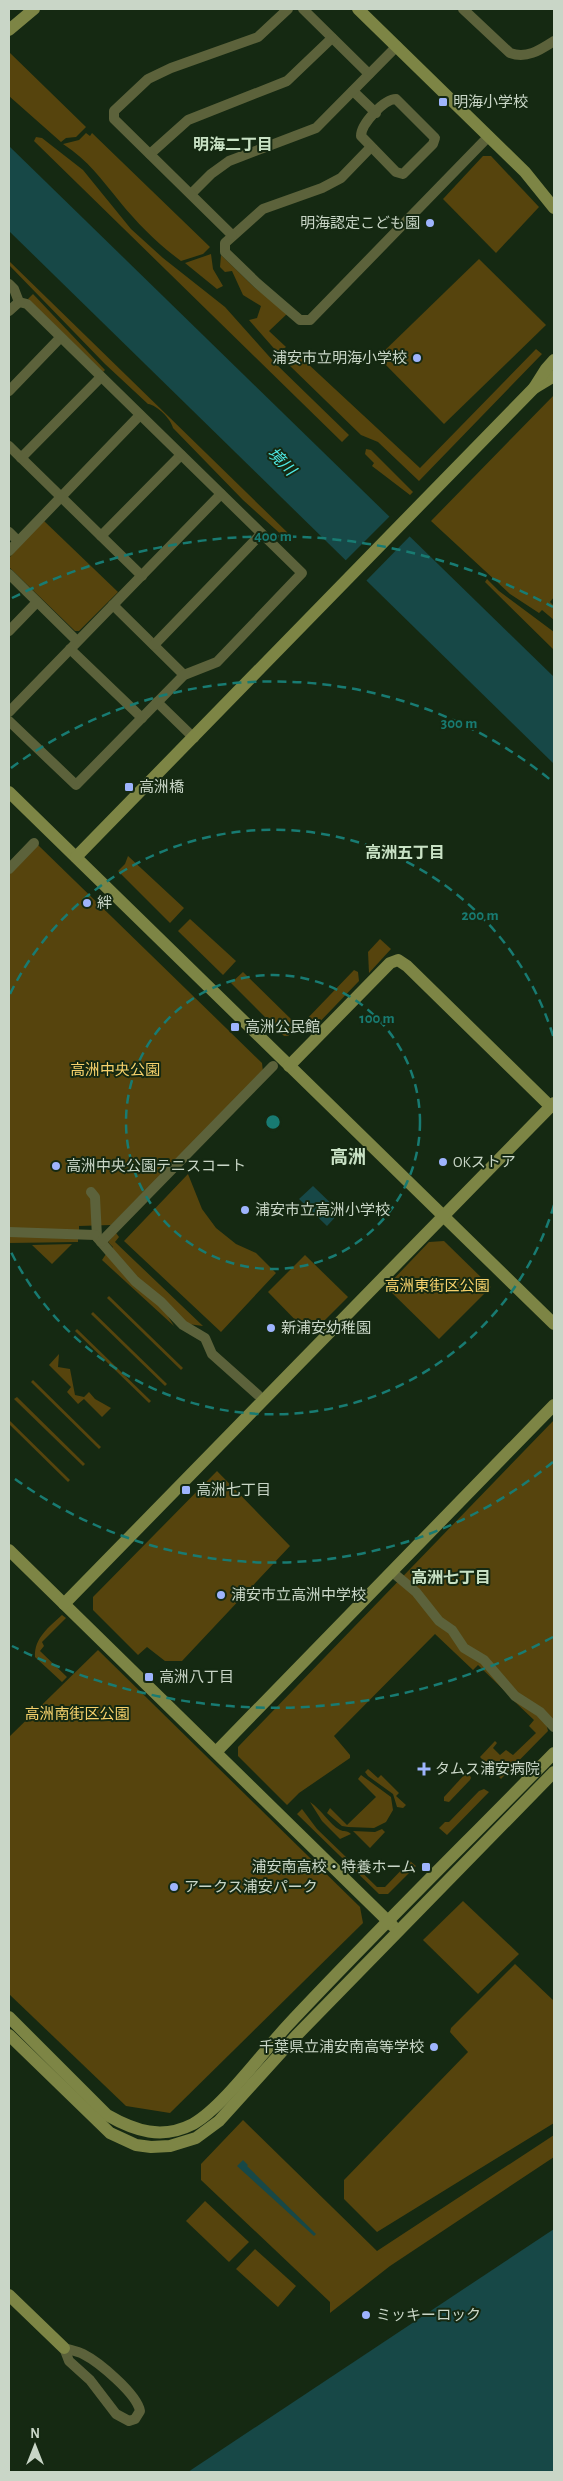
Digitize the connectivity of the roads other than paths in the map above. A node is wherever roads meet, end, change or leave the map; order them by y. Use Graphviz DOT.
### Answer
graph roads {
  1 [pos="34,9"];
  2 [pos="288,9"];
  3 [pos="303,9"];
  4 [pos="358,9"];
  5 [pos="463,9"];
  6 [pos="9,30"];
  7 [pos="332,38"];
  8 [pos="554,41"];
  9 [pos="397,46"];
  10 [pos="369,74"];
  11 [pos="353,91"];
  12 [pos="376,114"];
  13 [pos="489,136"];
  14 [pos="371,147"];
  15 [pos="150,154"];
  16 [pos="525,172"];
  17 [pos="554,193"];
  18 [pos="192,194"];
  19 [pos="554,208"];
  20 [pos="232,235"];
  21 [pos="9,284"];
  22 [pos="19,302"];
  23 [pos="9,311"];
  24 [pos="60,338"];
  25 [pos="554,360"];
  26 [pos="554,376"];
  27 [pos="101,377"];
  28 [pos="534,388"];
  29 [pos="9,391"];
  30 [pos="140,415"];
  31 [pos="9,446"];
  32 [pos="181,454"];
  33 [pos="21,458"];
  34 [pos="221,494"];
  35 [pos="61,497"];
  36 [pos="9,532"];
  37 [pos="261,534"];
  38 [pos="101,536"];
  39 [pos="18,541"];
  40 [pos="9,551"];
  41 [pos="9,574"];
  42 [pos="142,576"];
  43 [pos="37,602"];
  44 [pos="113,605"];
  45 [pos="9,631"];
  46 [pos="73,645"];
  47 [pos="154,645"];
  48 [pos="184,675"];
  49 [pos="158,702"];
  50 [pos="9,712"];
  51 [pos="142,718"];
  52 [pos="9,721"];
  53 [pos="194,738"];
  54 [pos="9,792"];
  55 [pos="34,843"];
  56 [pos="76,857"];
  57 [pos="10,866"];
  58 [pos="273,1066"];
  59 [pos="289,1066"];
  60 [pos="553,1105"];
  61 [pos="91,1192"];
  62 [pos="444,1214"];
  63 [pos="9,1232"];
  64 [pos="99,1239"];
  65 [pos="554,1324"];
  66 [pos="258,1395"];
  67 [pos="554,1406"];
  68 [pos="9,1550"];
  69 [pos="397,1576"];
  70 [pos="64,1604"];
  71 [pos="554,1727"];
  72 [pos="216,1752"];
  73 [pos="554,1753"];
  74 [pos="554,1772"];
  75 [pos="389,1922"];
  76 [pos="399,1932"];
  77 [pos="9,2017"];
  78 [pos="9,2035"];
  79 [pos="9,2295"];
  80 [pos="64,2348"];
  1 -- 6 [label="street"];
  2 -- 15 [label="street"];
  3 -- 7 [label="street"];
  4 -- 9 [label="street"];
  5 -- 8 [label="street"];
  7 -- 10 [label="street"];
  7 -- 15 [label="street"];
  9 -- 10 [label="street"];
  9 -- 13 [label="street"];
  10 -- 11 [label="street"];
  11 -- 12 [label="street"];
  11 -- 18 [label="street"];
  12 -- 14 [label="street"];
  12 -- 14 [label="street"];
  13 -- 16 [label="street"];
  13 -- 20 [label="street"];
  14 -- 20 [label="street"];
  15 -- 18 [label="street"];
  16 -- 17 [label="street"];
  16 -- 19 [label="street"];
  18 -- 20 [label="street"];
  21 -- 22 [label="street"];
  22 -- 23 [label="street"];
  22 -- 24 [label="street"];
  24 -- 27 [label="street"];
  24 -- 29 [label="street"];
  25 -- 28 [label="street"];
  26 -- 28 [label="street"];
  27 -- 30 [label="street"];
  27 -- 33 [label="street"];
  28 -- 53 [label="street"];
  30 -- 32 [label="street"];
  30 -- 35 [label="street"];
  31 -- 33 [label="street"];
  32 -- 34 [label="street"];
  32 -- 38 [label="street"];
  33 -- 35 [label="street"];
  34 -- 37 [label="street"];
  34 -- 42 [label="street"];
  35 -- 38 [label="street"];
  35 -- 39 [label="street"];
  36 -- 39 [label="street"];
  37 -- 47 [label="street"];
  37 -- 48 [label="street"];
  38 -- 42 [label="street"];
  39 -- 40 [label="street"];
  41 -- 43 [label="street"];
  42 -- 44 [label="street"];
  43 -- 45 [label="street"];
  43 -- 46 [label="street"];
  44 -- 46 [label="street"];
  44 -- 47 [label="street"];
  46 -- 50 [label="street"];
  46 -- 51 [label="street"];
  47 -- 48 [label="street"];
  48 -- 49 [label="street"];
  49 -- 51 [label="street"];
  49 -- 53 [label="street"];
  51 -- 52 [label="street"];
  53 -- 56 [label="street"];
  54 -- 56 [label="street"];
  55 -- 57 [label="street"];
  56 -- 59 [label="street"];
  58 -- 64 [label="street"];
  59 -- 60 [label="street"];
  59 -- 62 [label="street"];
  60 -- 62 [label="street"];
  61 -- 64 [label="street"];
  62 -- 65 [label="street"];
  62 -- 70 [label="street"];
  63 -- 64 [label="street"];
  64 -- 66 [label="street"];
  67 -- 72 [label="street"];
  68 -- 70 [label="street"];
  69 -- 71 [label="street"];
  70 -- 72 [label="street"];
  72 -- 75 [label="street"];
  73 -- 75 [label="street"];
  74 -- 76 [label="street"];
  75 -- 76 [label="street"];
  75 -- 77 [label="street"];
  76 -- 78 [label="street"];
  79 -- 80 [label="street"];
  80 -- 80 [label="street"];
}
